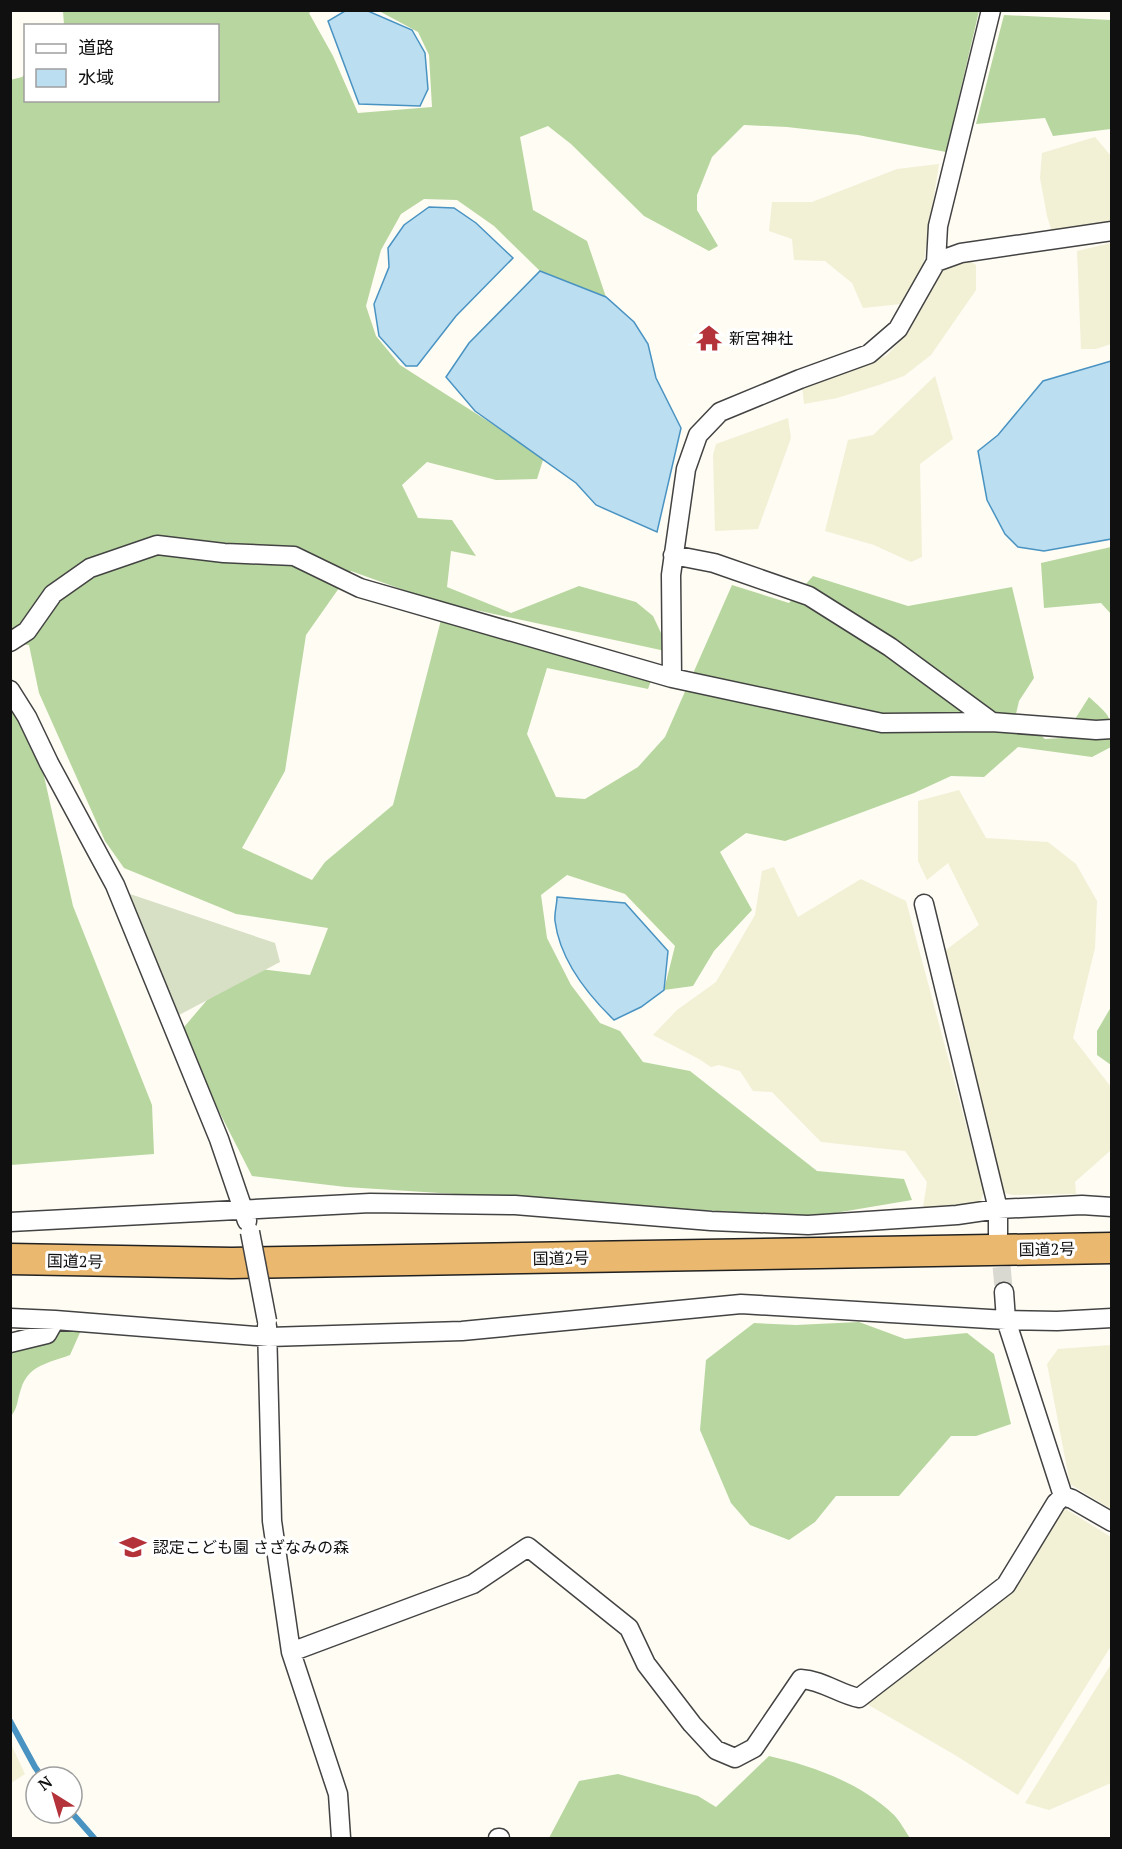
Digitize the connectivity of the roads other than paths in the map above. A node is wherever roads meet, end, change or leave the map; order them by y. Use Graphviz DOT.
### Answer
graph roads {
  1 [pos="991,10"];
  2 [pos="1112,231"];
  3 [pos="936,262"];
  4 [pos="673,555"];
  5 [pos="10,642"];
  6 [pos="672,678"];
  7 [pos="10,690"];
  8 [pos="992,722"];
  9 [pos="1112,729"];
  10 [pos="924,904"];
  11 [pos="1112,1207"];
  12 [pos="998,1209"];
  13 [pos="245,1211"];
  14 [pos="10,1222"];
  15 [pos="998,1236"];
  16 [pos="1112,1248"];
  17 [pos="10,1260"];
  18 [pos="1004,1292"];
  19 [pos="10,1318"];
  20 [pos="1112,1318"];
  21 [pos="56,1320"];
  22 [pos="1006,1320"];
  23 [pos="268,1329"];
  24 [pos="10,1343"];
  25 [pos="1063,1496"];
  26 [pos="1112,1522"];
  27 [pos="291,1652"];
  28 [pos="341,1839"];
  1 -- 3 [label="street"];
  2 -- 3 [label="street"];
  3 -- 4 [label="street"];
  4 -- 6 [label="street"];
  4 -- 8 [label="street"];
  5 -- 6 [label="street"];
  6 -- 8 [label="street"];
  7 -- 13 [label="street"];
  8 -- 9 [label="street"];
  10 -- 12 [label="street"];
  11 -- 12 [label="street"];
  12 -- 13 [label="street"];
  12 -- 15 [label="street"];
  13 -- 14 [label="street"];
  13 -- 23 [label="street, bridge"];
  16 -- 17 [label="highway, 国道2号"];
  18 -- 22 [label="street"];
  19 -- 21 [label="street"];
  20 -- 22 [label="street"];
  21 -- 23 [label="street"];
  21 -- 24 [label="street"];
  22 -- 23 [label="street"];
  22 -- 25 [label="street"];
  23 -- 27 [label="street"];
  25 -- 26 [label="street"];
  25 -- 27 [label="street"];
  27 -- 28 [label="street"];
}
